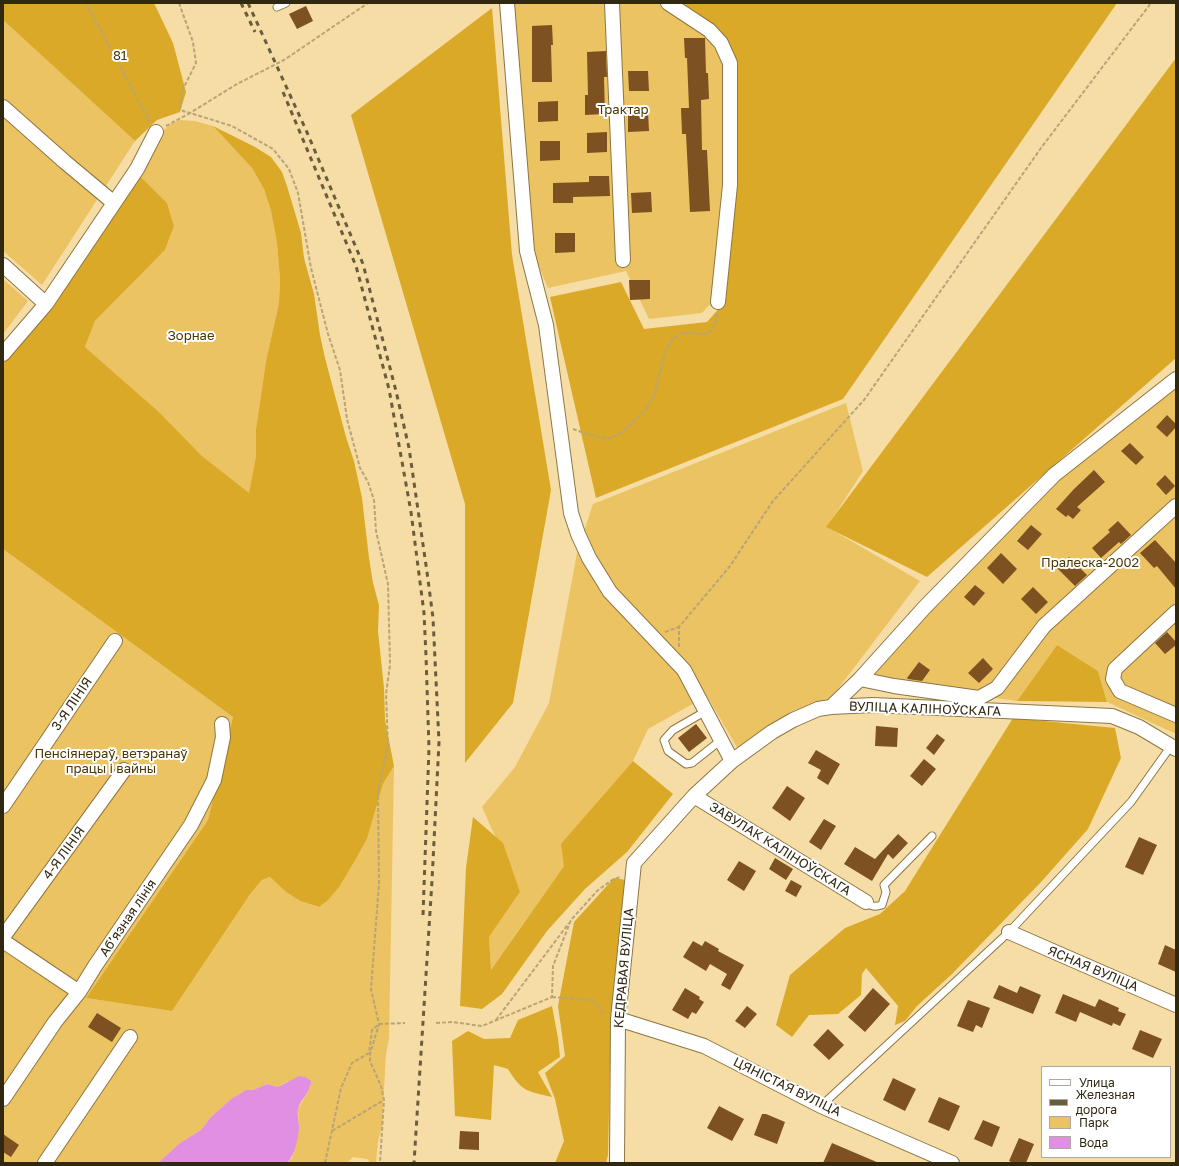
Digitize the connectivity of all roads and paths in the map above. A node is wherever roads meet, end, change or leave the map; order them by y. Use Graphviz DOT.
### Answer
graph roads {
  1 [pos="86,3"];
  2 [pos="179,3"];
  3 [pos="286,3"];
  4 [pos="368,3"];
  5 [pos="507,3"];
  6 [pos="612,3"];
  7 [pos="668,3"];
  8 [pos="1151,3"];
  9 [pos="277,7"];
  10 [pos="3,107"];
  11 [pos="190,113"];
  12 [pos="156,132"];
  13 [pos="114,203"];
  14 [pos="623,260"];
  15 [pos="3,265"];
  16 [pos="718,302"];
  17 [pos="46,304"];
  18 [pos="3,354"];
  19 [pos="1176,379"];
  20 [pos="560,429"];
  21 [pos="1176,506"];
  22 [pos="1176,612"];
  23 [pos="115,641"];
  24 [pos="679,649"];
  25 [pos="860,679"];
  26 [pos="831,707"];
  27 [pos="706,711"];
  28 [pos="1176,715"];
  29 [pos="222,724"];
  30 [pos="721,740"];
  31 [pos="1174,745"];
  32 [pos="732,761"];
  33 [pos="124,770"];
  34 [pos="694,796"];
  35 [pos="3,806"];
  36 [pos="932,836"];
  37 [pos="633,874"];
  38 [pos="866,902"];
  39 [pos="571,920"];
  40 [pos="1009,932"];
  41 [pos="3,937"];
  42 [pos="3,941"];
  43 [pos="79,992"];
  44 [pos="552,996"];
  45 [pos="1176,1005"];
  46 [pos="618,1019"];
  47 [pos="495,1021"];
  48 [pos="405,1023"];
  49 [pos="436,1023"];
  50 [pos="379,1024"];
  51 [pos="130,1037"];
  52 [pos="3,1099"];
  53 [pos="384,1100"];
  54 [pos="822,1106"];
  55 [pos="332,1131"];
  56 [pos="45,1163"];
  57 [pos="325,1163"];
  58 [pos="380,1163"];
  59 [pos="618,1163"];
  60 [pos="952,1163"];
  1 -- 12 [label="path"];
  2 -- 11 [label="path"];
  3 -- 9 [label="lane"];
  4 -- 11 [label="path"];
  5 -- 20 [label="street"];
  6 -- 14 [label="street"];
  7 -- 16 [label="street"];
  8 -- 24 [label="path"];
  10 -- 13 [label="street"];
  11 -- 12 [label="path"];
  11 -- 50 [label="path"];
  12 -- 13 [label="street"];
  13 -- 17 [label="street"];
  15 -- 17 [label="street"];
  16 -- 20 [label="path"];
  17 -- 18 [label="street"];
  19 -- 25 [label="street"];
  20 -- 27 [label="street"];
  21 -- 25 [label="street"];
  22 -- 28 [label="street"];
  23 -- 35 [label="street, 3-Я ЛІНІЯ"];
  25 -- 26 [label="street"];
  26 -- 31 [label="street, ВУЛІЦА КАЛІНОЎСКАГА"];
  26 -- 32 [label="street, ВУЛІЦА КАЛІНОЎСКАГА"];
  27 -- 30 [label="street"];
  27 -- 30 [label="lane"];
  29 -- 43 [label="street, Абʼязная лінія"];
  30 -- 32 [label="street"];
  31 -- 40 [label="lane"];
  32 -- 34 [label="street, ВУЛІЦА КАЛІНОЎСКАГА"];
  33 -- 41 [label="street, 4-Я ЛІНІЯ"];
  34 -- 37 [label="street, КЕДРАВАЯ ВУЛІЦА"];
  34 -- 38 [label="street, ЗАВУЛАК КАЛІНОЎСКАГА"];
  36 -- 38 [label="lane"];
  37 -- 39 [label="path"];
  37 -- 46 [label="street, КЕДРАВАЯ ВУЛІЦА"];
  39 -- 44 [label="path"];
  39 -- 47 [label="path"];
  40 -- 45 [label="street, ЯСНАЯ ВУЛІЦА"];
  40 -- 54 [label="lane"];
  42 -- 43 [label="street"];
  43 -- 52 [label="street, Абʼязная лінія"];
  44 -- 46 [label="path"];
  44 -- 47 [label="path"];
  46 -- 54 [label="street, ЦЯНІСТАЯ ВУЛІЦА"];
  46 -- 59 [label="street, КЕДРАВАЯ ВУЛІЦА"];
  47 -- 49 [label="path"];
  48 -- 50 [label="path"];
  50 -- 53 [label="path"];
  50 -- 55 [label="path"];
  51 -- 56 [label="street"];
  53 -- 55 [label="path"];
  53 -- 58 [label="path"];
  54 -- 60 [label="street, ЦЯНІСТАЯ ВУЛІЦА"];
  55 -- 57 [label="path"];
}
